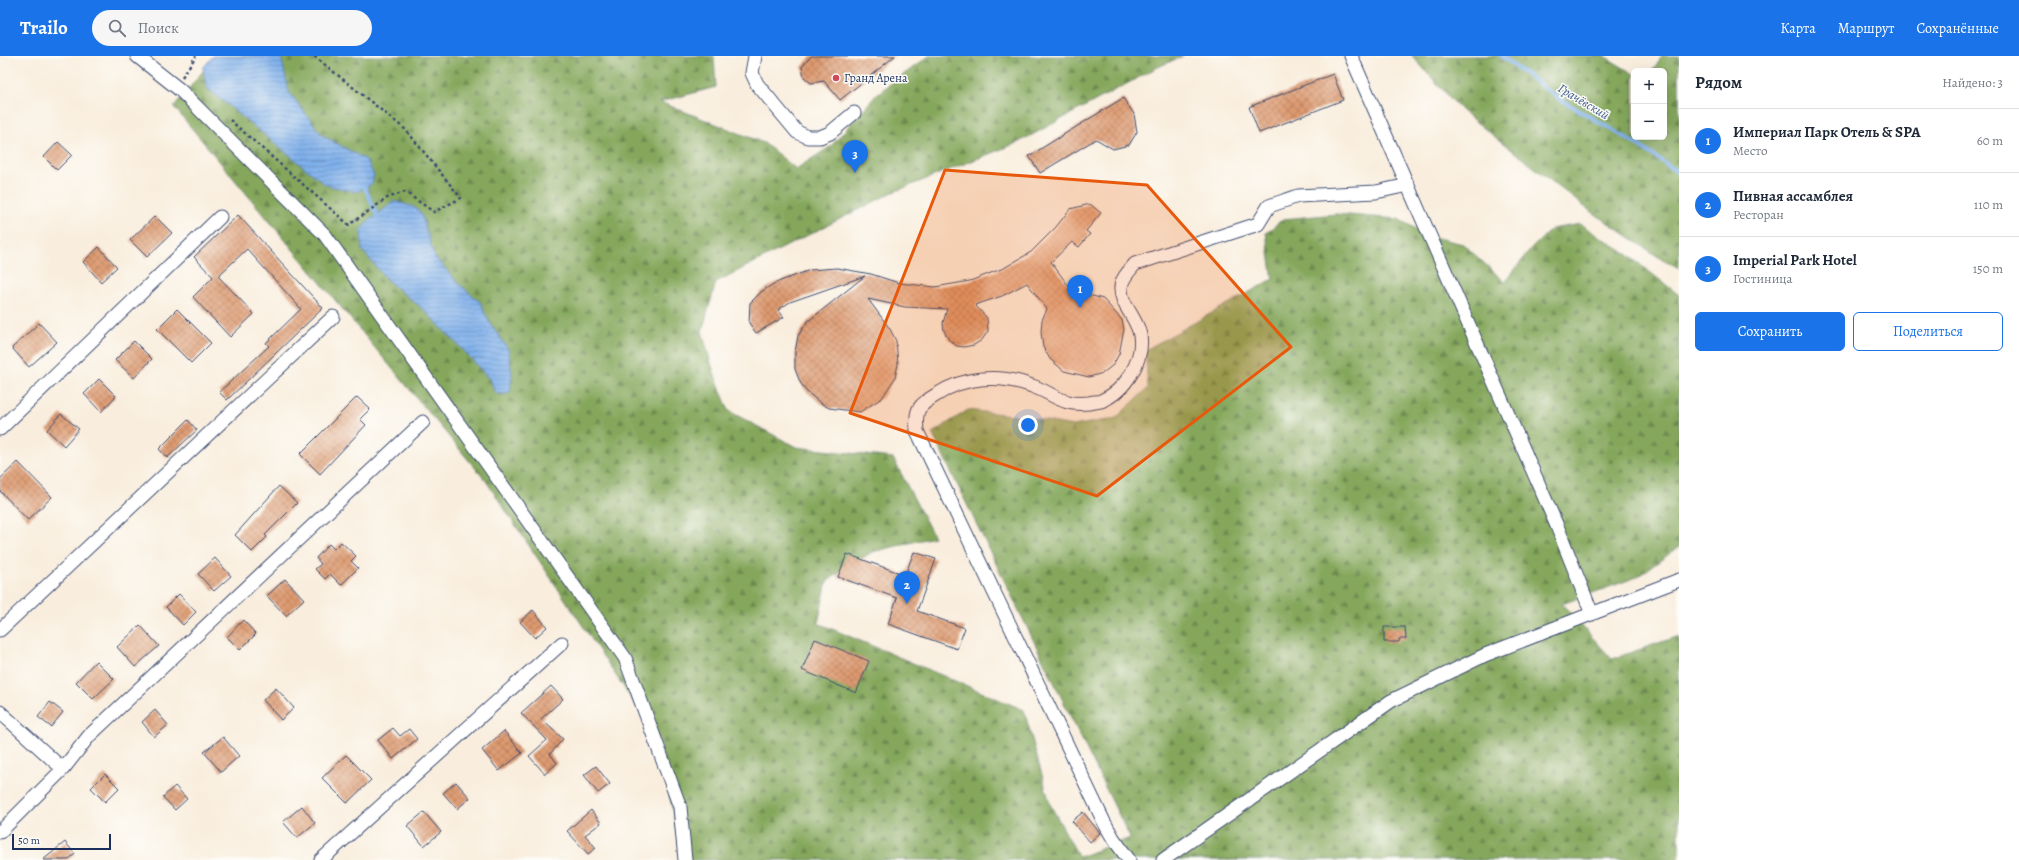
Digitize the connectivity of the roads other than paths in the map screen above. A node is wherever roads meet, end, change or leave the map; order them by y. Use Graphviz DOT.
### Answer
graph roads {
  1 [pos="137,56"];
  2 [pos="754,56"];
  3 [pos="1351,56"];
  4 [pos="854,113"];
  5 [pos="1408,185"];
  6 [pos="220,217"];
  7 [pos="333,317"];
  8 [pos="423,422"];
  9 [pos="0,429"];
  10 [pos="1679,580"];
  11 [pos="1592,614"];
  12 [pos="0,630"];
  13 [pos="562,643"];
  14 [pos="0,712"];
  15 [pos="63,769"];
  16 [pos="0,832"];
  17 [pos="321,860"];
  18 [pos="685,860"];
  19 [pos="1129,860"];
  20 [pos="1163,860"];
  1 -- 18 [label="street"];
  2 -- 4 [label="street"];
  3 -- 5 [label="street"];
  5 -- 11 [label="street"];
  5 -- 19 [label="street"];
  6 -- 9 [label="street"];
  7 -- 12 [label="street"];
  8 -- 15 [label="street"];
  10 -- 11 [label="street"];
  11 -- 20 [label="street"];
  13 -- 17 [label="street"];
  14 -- 15 [label="street"];
  15 -- 16 [label="street"];
}
